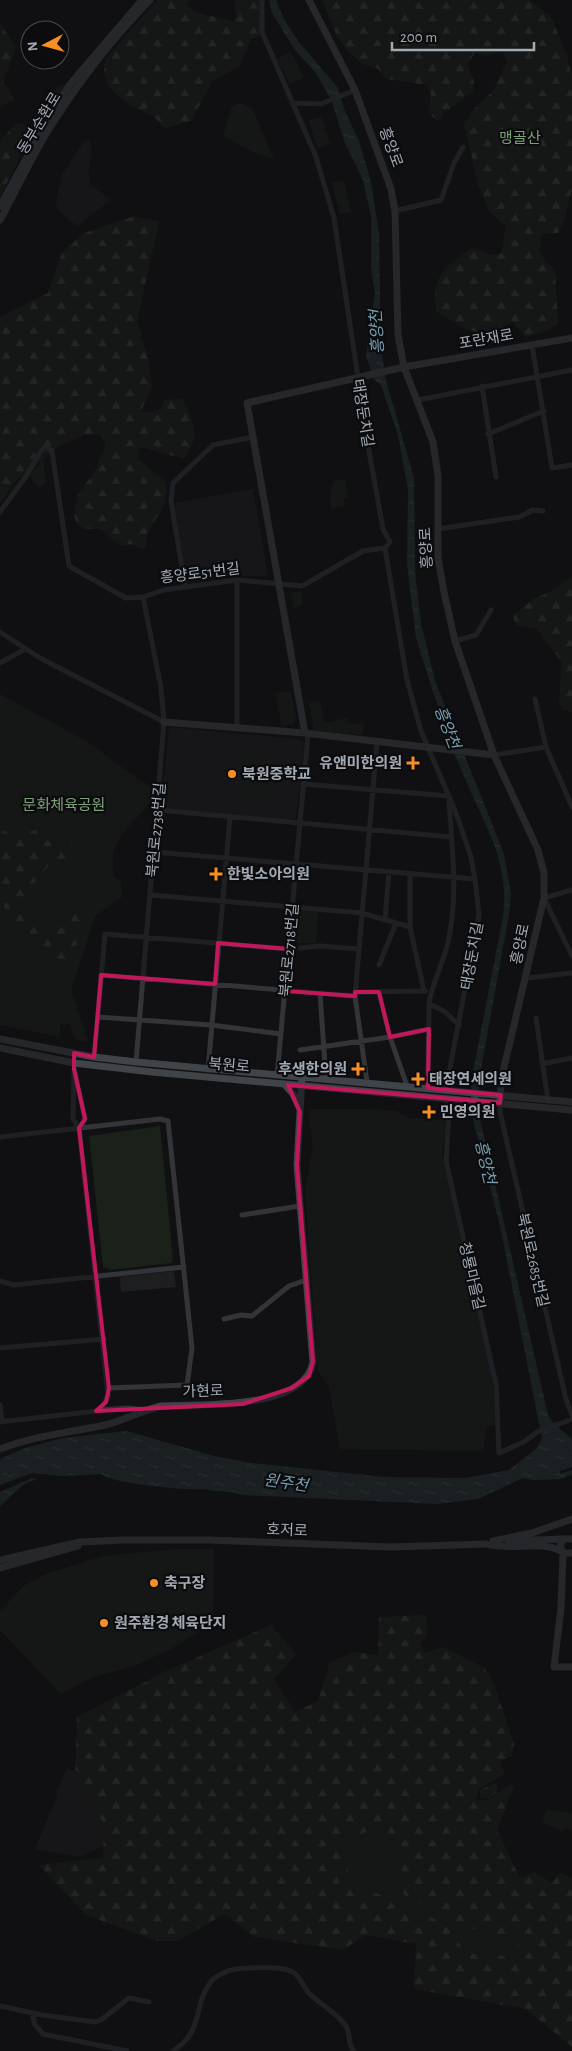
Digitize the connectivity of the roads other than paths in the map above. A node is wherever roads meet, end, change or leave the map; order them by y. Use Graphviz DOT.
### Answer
graph roads {
  1 [pos="142,0"];
  2 [pos="150,0"];
  3 [pos="262,0"];
  4 [pos="309,0"];
  5 [pos="352,92"];
  6 [pos="292,103"];
  7 [pos="463,147"];
  8 [pos="0,206"];
  9 [pos="395,211"];
  10 [pos="0,220"];
  11 [pos="572,338"];
  12 [pos="532,345"];
  13 [pos="404,367"];
  14 [pos="572,370"];
  15 [pos="537,376"];
  16 [pos="357,378"];
  17 [pos="482,386"];
  18 [pos="418,400"];
  19 [pos="544,410"];
  20 [pos="488,434"];
  21 [pos="253,437"];
  22 [pos="572,465"];
  23 [pos="496,477"];
  24 [pos="543,511"];
  25 [pos="0,512"];
  26 [pos="438,529"];
  27 [pos="385,548"];
  28 [pos="237,580"];
  29 [pos="279,582"];
  30 [pos="185,586"];
  31 [pos="143,597"];
  32 [pos="491,610"];
  33 [pos="0,632"];
  34 [pos="455,641"];
  35 [pos="25,649"];
  36 [pos="0,664"];
  37 [pos="535,699"];
  38 [pos="164,722"];
  39 [pos="237,728"];
  40 [pos="306,734"];
  41 [pos="377,742"];
  42 [pos="546,747"];
  43 [pos="431,748"];
  44 [pos="490,755"];
  45 [pos="303,784"];
  46 [pos="372,788"];
  47 [pos="449,796"];
  48 [pos="572,807"];
  49 [pos="158,810"];
  50 [pos="230,817"];
  51 [pos="300,823"];
  52 [pos="369,830"];
  53 [pos="451,837"];
  54 [pos="154,852"];
  55 [pos="226,859"];
  56 [pos="296,865"];
  57 [pos="366,869"];
  58 [pos="389,872"];
  59 [pos="410,874"];
  60 [pos="454,878"];
  61 [pos="475,879"];
  62 [pos="572,890"];
  63 [pos="151,894"];
  64 [pos="544,898"];
  65 [pos="222,901"];
  66 [pos="293,908"];
  67 [pos="362,914"];
  68 [pos="385,920"];
  69 [pos="396,923"];
  70 [pos="410,927"];
  71 [pos="146,937"];
  72 [pos="218,943"];
  73 [pos="358,948"];
  74 [pos="288,949"];
  75 [pos="572,956"];
  76 [pos="378,965"];
  77 [pos="572,972"];
  78 [pos="101,975"];
  79 [pos="143,978"];
  80 [pos="527,978"];
  81 [pos="215,984"];
  82 [pos="286,991"];
  83 [pos="424,991"];
  84 [pos="431,991"];
  85 [pos="379,992"];
  86 [pos="320,993"];
  87 [pos="355,994"];
  88 [pos="429,1004"];
  89 [pos="98,1017"];
  90 [pos="536,1018"];
  91 [pos="140,1019"];
  92 [pos="211,1025"];
  93 [pos="459,1025"];
  94 [pos="429,1029"];
  95 [pos="281,1034"];
  96 [pos="390,1037"];
  97 [pos="0,1039"];
  98 [pos="361,1042"];
  99 [pos="324,1047"];
  100 [pos="0,1048"];
  101 [pos="300,1050"];
  102 [pos="74,1053"];
  103 [pos="94,1057"];
  104 [pos="572,1058"];
  105 [pos="136,1062"];
  106 [pos="542,1064"];
  107 [pos="74,1066"];
  108 [pos="208,1073"];
  109 [pos="277,1076"];
  110 [pos="302,1077"];
  111 [pos="326,1079"];
  112 [pos="367,1082"];
  113 [pos="284,1084"];
  114 [pos="302,1086"];
  115 [pos="407,1086"];
  116 [pos="428,1088"];
  117 [pos="446,1090"];
  118 [pos="446,1099"];
  119 [pos="498,1099"];
  120 [pos="548,1101"];
  121 [pos="572,1104"];
  122 [pos="300,1112"];
  123 [pos="79,1128"];
  124 [pos="0,1137"];
  125 [pos="300,1206"];
  126 [pos="242,1215"];
  127 [pos="184,1266"];
  128 [pos="96,1276"];
  129 [pos="306,1280"];
  130 [pos="0,1281"];
  131 [pos="224,1319"];
  132 [pos="104,1339"];
  133 [pos="0,1348"];
  134 [pos="109,1388"];
  135 [pos="0,1405"];
  136 [pos="146,1410"];
  137 [pos="96,1411"];
  138 [pos="572,1417"];
  139 [pos="1,1421"];
  140 [pos="0,1449"];
  141 [pos="572,1519"];
  142 [pos="572,1530"];
  143 [pos="567,1539"];
  144 [pos="490,1542"];
  145 [pos="47,1551"];
  146 [pos="566,1553"];
  147 [pos="0,1560"];
  148 [pos="0,1568"];
  149 [pos="572,1667"];
  150 [pos="149,2002"];
  151 [pos="0,2006"];
  152 [pos="32,2013"];
  153 [pos="127,2051"];
  154 [pos="173,2051"];
  155 [pos="354,2051"];
  1 -- 8 [label="street, 동부순환로"];
  2 -- 10 [label="street, 동부순환로"];
  3 -- 6 [label="street, 태장둔치길"];
  4 -- 5 [label="street, 흥양로"];
  5 -- 6 [label="street"];
  5 -- 9 [label="street, 흥양로"];
  6 -- 16 [label="street, 태장둔치길"];
  7 -- 9 [label="street"];
  9 -- 13 [label="street, 흥양로"];
  11 -- 12 [label="street, 포란재로"];
  12 -- 13 [label="street, 포란재로"];
  12 -- 15 [label="street"];
  13 -- 16 [label="street"];
  13 -- 18 [label="street, 흥양로"];
  14 -- 15 [label="street"];
  15 -- 17 [label="street"];
  15 -- 19 [label="street"];
  16 -- 21 [label="street"];
  16 -- 27 [label="street, 태장둔치길"];
  17 -- 18 [label="street"];
  17 -- 20 [label="street"];
  18 -- 26 [label="street, 흥양로"];
  19 -- 20 [label="street"];
  19 -- 22 [label="street"];
  20 -- 23 [label="street"];
  21 -- 29 [label="street"];
  21 -- 30 [label="street"];
  24 -- 26 [label="street"];
  25 -- 31 [label="street, 흥양로51번길"];
  26 -- 34 [label="street, 흥양로"];
  27 -- 29 [label="street, 흥양로51번길"];
  27 -- 43 [label="street, 태장둔치길"];
  28 -- 29 [label="street, 흥양로51번길"];
  28 -- 30 [label="street, 흥양로51번길"];
  28 -- 39 [label="street"];
  29 -- 40 [label="street"];
  30 -- 31 [label="street, 흥양로51번길"];
  31 -- 38 [label="street, 북원로2738번길"];
  32 -- 34 [label="street"];
  33 -- 35 [label="street"];
  34 -- 44 [label="street, 흥양로"];
  35 -- 36 [label="street"];
  35 -- 38 [label="street"];
  37 -- 42 [label="street"];
  38 -- 39 [label="street"];
  38 -- 49 [label="street, 북원로2738번길"];
  39 -- 40 [label="street"];
  40 -- 41 [label="street"];
  40 -- 45 [label="street, 북원로2718번길"];
  41 -- 43 [label="street"];
  41 -- 46 [label="street"];
  42 -- 44 [label="street"];
  42 -- 48 [label="street"];
  43 -- 44 [label="street"];
  43 -- 47 [label="street, 태장둔치길"];
  44 -- 64 [label="street, 흥양로"];
  45 -- 46 [label="street"];
  45 -- 51 [label="street, 북원로2718번길"];
  46 -- 47 [label="street"];
  46 -- 52 [label="street"];
  47 -- 53 [label="street"];
  47 -- 61 [label="street, 태장둔치길"];
  49 -- 50 [label="street"];
  49 -- 54 [label="street, 북원로2738번길"];
  50 -- 51 [label="street"];
  50 -- 55 [label="street"];
  51 -- 52 [label="street"];
  51 -- 56 [label="street, 북원로2718번길"];
  52 -- 53 [label="street"];
  52 -- 57 [label="street"];
  53 -- 60 [label="street"];
  54 -- 55 [label="street"];
  54 -- 63 [label="street, 북원로2738번길"];
  55 -- 56 [label="street"];
  55 -- 65 [label="street"];
  56 -- 57 [label="street"];
  56 -- 66 [label="street, 북원로2718번길"];
  57 -- 58 [label="street"];
  57 -- 67 [label="street"];
  58 -- 59 [label="street"];
  58 -- 68 [label="street"];
  59 -- 60 [label="street"];
  59 -- 70 [label="street"];
  60 -- 61 [label="street"];
  60 -- 84 [label="street"];
  61 -- 93 [label="street, 태장둔치길"];
  62 -- 64 [label="street"];
  63 -- 65 [label="street"];
  63 -- 71 [label="street, 북원로2738번길"];
  64 -- 75 [label="street"];
  64 -- 80 [label="street, 흥양로"];
  65 -- 66 [label="street"];
  65 -- 72 [label="street"];
  66 -- 67 [label="street"];
  66 -- 74 [label="street, 북원로2718번길"];
  67 -- 68 [label="street"];
  67 -- 73 [label="street"];
  68 -- 69 [label="street"];
  69 -- 70 [label="street"];
  69 -- 76 [label="street"];
  70 -- 83 [label="street"];
  71 -- 72 [label="street"];
  71 -- 78 [label="street"];
  71 -- 79 [label="street, 북원로2738번길"];
  72 -- 74 [label="street"];
  72 -- 81 [label="street"];
  73 -- 74 [label="street"];
  73 -- 87 [label="street"];
  74 -- 82 [label="street, 북원로2718번길"];
  77 -- 80 [label="street"];
  78 -- 79 [label="street"];
  78 -- 89 [label="street"];
  79 -- 81 [label="street"];
  79 -- 91 [label="street, 북원로2738번길"];
  80 -- 119 [label="street, 흥양로"];
  81 -- 82 [label="street"];
  81 -- 92 [label="street"];
  82 -- 86 [label="street"];
  82 -- 95 [label="street, 북원로2718번길"];
  83 -- 84 [label="street"];
  83 -- 85 [label="street"];
  84 -- 88 [label="street"];
  85 -- 87 [label="street"];
  85 -- 96 [label="street"];
  86 -- 87 [label="street"];
  86 -- 99 [label="street"];
  87 -- 98 [label="street"];
  88 -- 93 [label="street"];
  88 -- 94 [label="street"];
  89 -- 91 [label="street"];
  89 -- 103 [label="street"];
  90 -- 106 [label="street"];
  91 -- 92 [label="street"];
  91 -- 105 [label="street, 북원로2738번길"];
  92 -- 95 [label="street"];
  92 -- 108 [label="street"];
  93 -- 117 [label="street, 태장둔치길"];
  94 -- 96 [label="street"];
  94 -- 116 [label="street"];
  95 -- 109 [label="street, 북원로2718번길"];
  96 -- 98 [label="street"];
  96 -- 115 [label="street"];
  97 -- 102 [label="street, 북원로"];
  98 -- 99 [label="street"];
  98 -- 112 [label="street"];
  99 -- 101 [label="street"];
  99 -- 111 [label="street"];
  100 -- 107 [label="street, 북원로"];
  102 -- 103 [label="street, 북원로"];
  102 -- 107 [label="street"];
  103 -- 105 [label="street, 북원로"];
  104 -- 106 [label="street"];
  105 -- 108 [label="street, 북원로"];
  106 -- 120 [label="street"];
  107 -- 108 [label="street, 북원로"];
  107 -- 123 [label="street"];
  107 -- 123 [label="street"];
  108 -- 109 [label="street, 북원로"];
  108 -- 113 [label="street, 북원로"];
  109 -- 110 [label="street, 북원로"];
  110 -- 111 [label="street, 북원로"];
  110 -- 114 [label="street, 가현로"];
  111 -- 112 [label="street, 북원로"];
  112 -- 115 [label="street, 북원로"];
  113 -- 114 [label="street, 북원로"];
  113 -- 122 [label="street"];
  114 -- 118 [label="street, 북원로"];
  114 -- 122 [label="street, 가현로"];
  115 -- 116 [label="street, 북원로"];
  116 -- 117 [label="street, 북원로"];
  117 -- 119 [label="street, 북원로"];
  118 -- 119 [label="street, 북원로"];
  118 -- 138 [label="street, 청룡마을길"];
  119 -- 120 [label="street"];
  119 -- 121 [label="street"];
  119 -- 138 [label="street, 북원로2685번길"];
  120 -- 121 [label="street"];
  122 -- 125 [label="street, 가현로"];
  123 -- 124 [label="street"];
  123 -- 127 [label="street"];
  123 -- 128 [label="street"];
  125 -- 126 [label="street"];
  125 -- 129 [label="street, 가현로"];
  127 -- 128 [label="street"];
  127 -- 134 [label="street"];
  128 -- 130 [label="street"];
  128 -- 132 [label="street"];
  129 -- 131 [label="street"];
  129 -- 136 [label="street, 가현로"];
  132 -- 133 [label="street"];
  132 -- 134 [label="street"];
  134 -- 137 [label="street"];
  135 -- 139 [label="street"];
  136 -- 137 [label="street"];
  136 -- 140 [label="street, 가현로"];
  137 -- 139 [label="street"];
  141 -- 144 [label="street"];
  142 -- 143 [label="street"];
  143 -- 144 [label="street"];
  143 -- 146 [label="street"];
  144 -- 145 [label="street, 호저로"];
  144 -- 146 [label="street"];
  145 -- 147 [label="street, 호저로"];
  145 -- 148 [label="street, 호저로"];
  146 -- 149 [label="street"];
  150 -- 152 [label="street"];
  151 -- 152 [label="street"];
  152 -- 153 [label="street"];
  154 -- 155 [label="street"];
}
